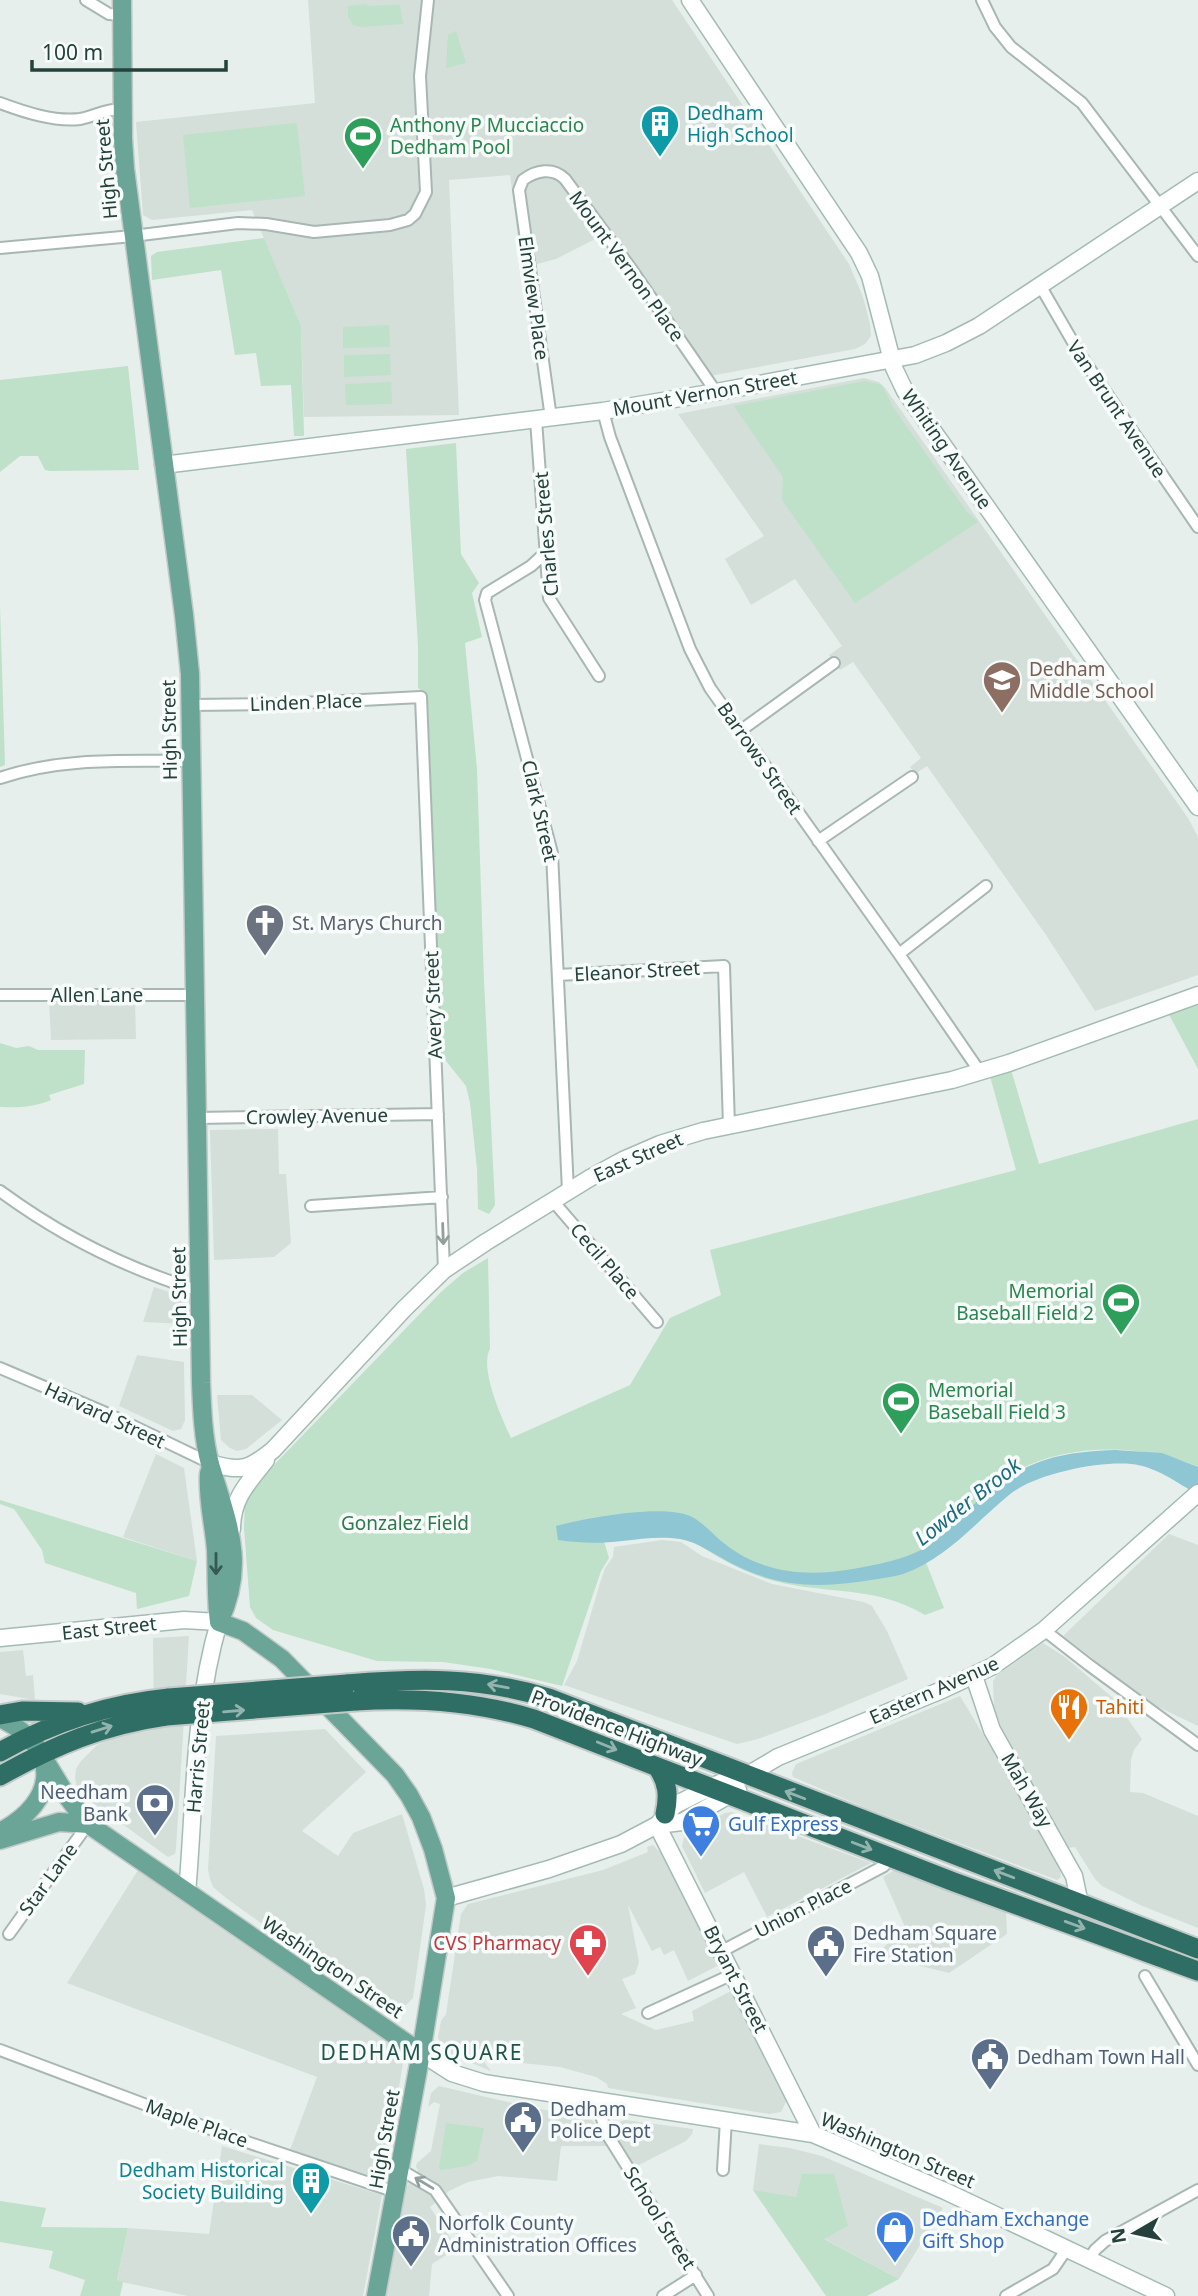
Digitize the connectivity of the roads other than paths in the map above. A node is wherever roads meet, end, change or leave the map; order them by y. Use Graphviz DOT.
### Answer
graph roads {
  1 [pos="86,0"];
  2 [pos="428,0"];
  3 [pos="690,0"];
  4 [pos="982,0"];
  5 [pos="122,8"];
  6 [pos="0,103"];
  7 [pos="122,109"];
  8 [pos="523,180"];
  9 [pos="1198,181"];
  10 [pos="1162,206"];
  11 [pos="134,236"];
  12 [pos="0,248"];
  13 [pos="1198,256"];
  14 [pos="1041,287"];
  15 [pos="892,359"];
  16 [pos="716,392"];
  17 [pos="603,411"];
  18 [pos="543,419"];
  19 [pos="163,465"];
  20 [pos="1198,527"];
  21 [pos="545,553"];
  22 [pos="834,663"];
  23 [pos="599,676"];
  24 [pos="421,697"];
  25 [pos="191,705"];
  26 [pos="740,731"];
  27 [pos="191,761"];
  28 [pos="912,777"];
  29 [pos="0,778"];
  30 [pos="1198,807"];
  31 [pos="818,841"];
  32 [pos="986,886"];
  33 [pos="900,954"];
  34 [pos="558,975"];
  35 [pos="0,995"];
  36 [pos="195,995"];
  37 [pos="1198,995"];
  38 [pos="980,1072"];
  39 [pos="438,1114"];
  40 [pos="196,1118"];
  41 [pos="729,1126"];
  42 [pos="0,1191"];
  43 [pos="568,1191"];
  44 [pos="442,1197"];
  45 [pos="553,1201"];
  46 [pos="311,1206"];
  47 [pos="444,1270"];
  48 [pos="200,1291"];
  49 [pos="657,1322"];
  50 [pos="0,1368"];
  51 [pos="274,1450"];
  52 [pos="210,1463"];
  53 [pos="1198,1493"];
  54 [pos="233,1547"];
  55 [pos="219,1622"];
  56 [pos="1044,1630"];
  57 [pos="0,1638"];
  58 [pos="974,1676"];
  59 [pos="351,1693"];
  60 [pos="168,1707"];
  61 [pos="93,1712"];
  62 [pos="0,1716"];
  63 [pos="29,1737"];
  64 [pos="1198,1745"];
  65 [pos="0,1752"];
  66 [pos="41,1754"];
  67 [pos="657,1767"];
  68 [pos="0,1776"];
  69 [pos="746,1776"];
  70 [pos="709,1788"];
  71 [pos="729,1795"];
  72 [pos="661,1819"];
  73 [pos="88,1824"];
  74 [pos="0,1832"];
  75 [pos="0,1840"];
  76 [pos="884,1866"];
  77 [pos="187,1893"];
  78 [pos="446,1898"];
  79 [pos="1080,1904"];
  80 [pos="9,1934"];
  81 [pos="1198,1949"];
  82 [pos="722,1951"];
  83 [pos="1198,1971"];
  84 [pos="733,1974"];
  85 [pos="1145,1976"];
  86 [pos="648,2013"];
  87 [pos="0,2050"];
  88 [pos="421,2053"];
  89 [pos="1198,2065"];
  90 [pos="596,2101"];
  91 [pos="726,2120"];
  92 [pos="813,2134"];
  93 [pos="401,2170"];
  94 [pos="723,2170"];
  95 [pos="1198,2190"];
  96 [pos="396,2193"];
  97 [pos="1066,2250"];
  98 [pos="1088,2261"];
  99 [pos="696,2275"];
  100 [pos="376,2296"];
  101 [pos="508,2296"];
  102 [pos="663,2296"];
  103 [pos="708,2296"];
  104 [pos="1006,2296"];
  105 [pos="1166,2296"];
  1 -- 5 [label="street"];
  2 -- 11 [label="street"];
  3 -- 15 [label="main road, Whiting Avenue"];
  4 -- 10 [label="street"];
  5 -- 7 [label="main road, High Street"];
  6 -- 7 [label="street"];
  7 -- 11 [label="main road, High Street"];
  8 -- 16 [label="street, Mount Vernon Place"];
  8 -- 18 [label="street, Elmview Place"];
  9 -- 10 [label="main road, Mount Vernon Street"];
  10 -- 13 [label="street"];
  10 -- 14 [label="main road, Mount Vernon Street"];
  11 -- 12 [label="street"];
  11 -- 19 [label="main road, High Street"];
  14 -- 15 [label="main road, Mount Vernon Street"];
  14 -- 20 [label="street, Van Brunt Avenue"];
  15 -- 16 [label="main road, Mount Vernon Street"];
  15 -- 30 [label="main road, Whiting Avenue"];
  16 -- 17 [label="main road, Mount Vernon Street"];
  17 -- 18 [label="main road, Mount Vernon Street"];
  17 -- 26 [label="street, Barrows Street"];
  18 -- 19 [label="main road, Mount Vernon Street"];
  18 -- 21 [label="street, Charles Street"];
  19 -- 25 [label="main road, High Street"];
  21 -- 23 [label="street, Charles Street"];
  21 -- 34 [label="street, Clark Street"];
  22 -- 26 [label="street"];
  24 -- 25 [label="street, Linden Place"];
  24 -- 39 [label="street, Avery Street"];
  25 -- 27 [label="main road, High Street"];
  26 -- 31 [label="street, Barrows Street"];
  27 -- 29 [label="street"];
  27 -- 36 [label="main road, High Street"];
  28 -- 31 [label="street"];
  31 -- 33 [label="street, Barrows Street"];
  32 -- 33 [label="street"];
  33 -- 38 [label="street, Barrows Street"];
  34 -- 41 [label="street, Eleanor Street"];
  34 -- 43 [label="street, Clark Street"];
  35 -- 36 [label="street, Allen Lane"];
  36 -- 40 [label="main road, High Street"];
  37 -- 38 [label="main road, East Street"];
  38 -- 41 [label="main road, East Street"];
  39 -- 40 [label="street, Crowley Avenue"];
  39 -- 44 [label="street, Avery Street"];
  40 -- 48 [label="main road, High Street"];
  41 -- 43 [label="main road, East Street"];
  42 -- 48 [label="street"];
  43 -- 45 [label="main road, East Street"];
  44 -- 46 [label="street"];
  44 -- 47 [label="street, Avery Street, one-way"];
  45 -- 47 [label="main road, East Street"];
  45 -- 49 [label="street, Cecil Place"];
  47 -- 51 [label="main road, East Street"];
  48 -- 52 [label="main road, High Street"];
  50 -- 52 [label="street, Harvard Street"];
  51 -- 52 [label="main road, East Street"];
  51 -- 54 [label="main road"];
  52 -- 54 [label="main road, High Street"];
  52 -- 55 [label="main road, High Street, one-way"];
  53 -- 56 [label="main road, Eastern Avenue"];
  54 -- 55 [label="main road, High Street"];
  55 -- 57 [label="main road, East Street"];
  55 -- 77 [label="main road, Harris Street"];
  55 -- 78 [label="main road, High Street"];
  56 -- 58 [label="main road, Eastern Avenue"];
  56 -- 64 [label="street"];
  58 -- 69 [label="main road, Eastern Avenue"];
  58 -- 79 [label="main road, Mah Way"];
  59 -- 60 [label="highway, Providence Highway, bridge"];
  59 -- 67 [label="highway, Providence Highway, one-way"];
  69 -- 59 [label="highway, Providence Highway, one-way"];
  60 -- 61 [label="highway, Providence Highway"];
  66 -- 60 [label="highway, Providence Highway, one-way"];
  61 -- 62 [label="highway"];
  61 -- 63 [label="highway, Providence Highway"];
  62 -- 63 [label="main road"];
  63 -- 65 [label="highway, Providence Highway"];
  63 -- 66 [label="main road, Washington Street"];
  66 -- 68 [label="highway, Providence Highway"];
  66 -- 73 [label="main road, Washington Street"];
  66 -- 74 [label="main road"];
  67 -- 70 [label="highway, Providence Highway"];
  67 -- 72 [label="highway"];
  69 -- 70 [label="main road, Eastern Avenue"];
  69 -- 71 [label="main road, Eastern Avenue"];
  79 -- 69 [label="highway, Providence Highway, one-way"];
  70 -- 71 [label="highway, Providence Highway"];
  70 -- 72 [label="main road, Eastern Avenue"];
  71 -- 72 [label="main road, Eastern Avenue"];
  71 -- 83 [label="highway, Providence Highway, one-way"];
  72 -- 78 [label="main road, Eastern Avenue"];
  72 -- 82 [label="main road, Bryant Street"];
  73 -- 75 [label="main road"];
  73 -- 77 [label="main road, Washington Street"];
  73 -- 80 [label="street, Star Lane"];
  76 -- 82 [label="street, Union Place"];
  77 -- 88 [label="main road, Washington Street"];
  78 -- 88 [label="main road, High Street"];
  79 -- 81 [label="highway"];
  82 -- 84 [label="main road, Bryant Street"];
  84 -- 86 [label="street"];
  84 -- 92 [label="main road, Bryant Street"];
  85 -- 89 [label="street"];
  87 -- 96 [label="street, Maple Place"];
  88 -- 90 [label="main road, Washington Street"];
  88 -- 93 [label="main road, High Street"];
  90 -- 91 [label="main road, Washington Street"];
  90 -- 99 [label="street, School Street"];
  91 -- 92 [label="main road, Washington Street"];
  91 -- 94 [label="street"];
  92 -- 97 [label="main road, Washington Street"];
  93 -- 96 [label="main road, High Street"];
  101 -- 93 [label="street, one-way"];
  95 -- 98 [label="street"];
  96 -- 100 [label="main road, High Street"];
  97 -- 98 [label="main road, Washington Street"];
  97 -- 104 [label="street"];
  98 -- 105 [label="main road, Washington Street"];
  99 -- 102 [label="street"];
  99 -- 103 [label="street, School Street"];
}
